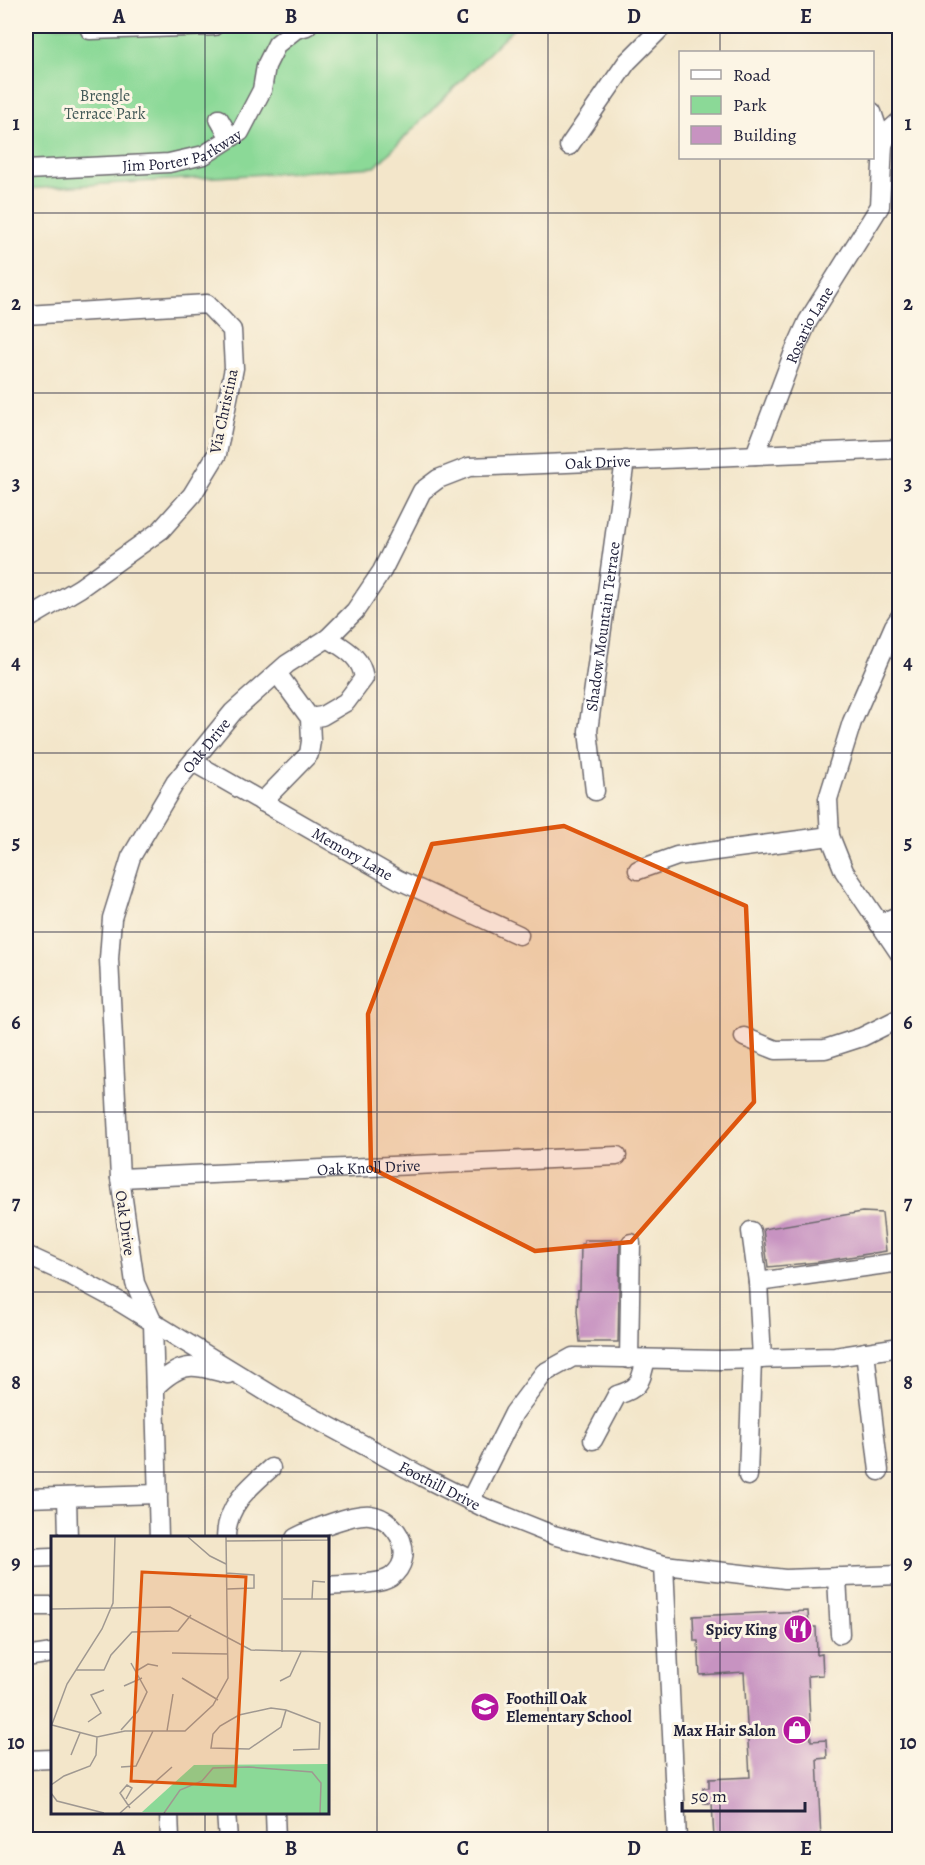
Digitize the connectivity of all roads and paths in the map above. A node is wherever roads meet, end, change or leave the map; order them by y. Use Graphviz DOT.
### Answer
graph roads {
  1 [pos="92,26"];
  2 [pos="214,26"];
  3 [pos="307,26"];
  4 [pos="663,26"];
  5 [pos="874,115"];
  6 [pos="219,119"];
  7 [pos="900,121"];
  8 [pos="230,138"];
  9 [pos="884,144"];
  10 [pos="569,146"];
  11 [pos="26,170"];
  12 [pos="26,315"];
  13 [pos="900,449"];
  14 [pos="755,455"];
  15 [pos="625,460"];
  16 [pos="900,617"];
  17 [pos="26,620"];
  18 [pos="328,638"];
  19 [pos="277,673"];
  20 [pos="310,718"];
  21 [pos="193,762"];
  22 [pos="595,791"];
  23 [pos="262,802"];
  24 [pos="830,836"];
  25 [pos="638,870"];
  26 [pos="900,915"];
  27 [pos="879,924"];
  28 [pos="519,936"];
  29 [pos="900,954"];
  30 [pos="900,1018"];
  31 [pos="744,1037"];
  32 [pos="617,1156"];
  33 [pos="120,1178"];
  34 [pos="751,1231"];
  35 [pos="632,1243"];
  36 [pos="26,1255"];
  37 [pos="900,1262"];
  38 [pos="758,1282"];
  39 [pos="153,1323"];
  40 [pos="900,1347"];
  41 [pos="865,1352"];
  42 [pos="637,1359"];
  43 [pos="757,1359"];
  44 [pos="247,1379"];
  45 [pos="155,1387"];
  46 [pos="593,1440"];
  47 [pos="271,1468"];
  48 [pos="879,1471"];
  49 [pos="748,1476"];
  50 [pos="158,1494"];
  51 [pos="67,1497"];
  52 [pos="26,1498"];
  53 [pos="470,1501"];
  54 [pos="68,1536"];
  55 [pos="159,1536"];
  56 [pos="226,1536"];
  57 [pos="300,1536"];
  58 [pos="51,1557"];
  59 [pos="26,1558"];
  60 [pos="664,1565"];
  61 [pos="900,1575"];
  62 [pos="837,1578"];
  63 [pos="328,1586"];
  64 [pos="26,1606"];
  65 [pos="51,1606"];
  66 [pos="840,1634"];
  67 [pos="51,1653"];
  68 [pos="26,1656"];
  69 [pos="51,1759"];
  70 [pos="26,1760"];
  71 [pos="169,1814"];
  72 [pos="226,1814"];
  73 [pos="275,1814"];
  74 [pos="170,1839"];
  75 [pos="228,1839"];
  76 [pos="276,1839"];
  77 [pos="677,1839"];
  1 -- 2 [label="street"];
  3 -- 8 [label="street, Jim Porter Parkway"];
  4 -- 10 [label="street"];
  5 -- 9 [label="street"];
  6 -- 8 [label="street"];
  7 -- 9 [label="street"];
  8 -- 11 [label="street, Jim Porter Parkway"];
  9 -- 14 [label="street, Rosario Lane"];
  12 -- 17 [label="street, Via Christina"];
  13 -- 14 [label="street, Oak Drive"];
  14 -- 15 [label="street, Oak Drive"];
  15 -- 18 [label="street, Oak Drive"];
  15 -- 22 [label="street, Shadow Mountain Terrace"];
  16 -- 24 [label="street"];
  18 -- 19 [label="street, Oak Drive"];
  18 -- 20 [label="street"];
  19 -- 20 [label="street"];
  19 -- 21 [label="street, Oak Drive"];
  20 -- 23 [label="street"];
  21 -- 23 [label="street, Memory Lane"];
  21 -- 33 [label="street, Oak Drive"];
  23 -- 28 [label="street, Memory Lane"];
  24 -- 25 [label="street"];
  24 -- 27 [label="street"];
  26 -- 27 [label="street"];
  27 -- 29 [label="street"];
  30 -- 31 [label="street"];
  32 -- 33 [label="street, Oak Knoll Drive"];
  33 -- 39 [label="street, Oak Drive"];
  34 -- 38 [label="street"];
  35 -- 42 [label="street"];
  36 -- 39 [label="street, Foothill Drive"];
  37 -- 38 [label="street"];
  38 -- 43 [label="street"];
  39 -- 44 [label="street, Foothill Drive"];
  39 -- 45 [label="street, Oak Drive"];
  40 -- 41 [label="street"];
  41 -- 43 [label="street"];
  41 -- 48 [label="street"];
  42 -- 43 [label="street"];
  42 -- 46 [label="street"];
  42 -- 53 [label="street"];
  43 -- 49 [label="street"];
  44 -- 45 [label="street"];
  44 -- 53 [label="street, Foothill Drive"];
  45 -- 50 [label="street, Oak Drive"];
  47 -- 56 [label="street"];
  50 -- 51 [label="street"];
  50 -- 55 [label="street, Oak Drive"];
  51 -- 52 [label="street"];
  51 -- 54 [label="street"];
  53 -- 60 [label="street, Foothill Drive"];
  57 -- 63 [label="street"];
  58 -- 59 [label="street"];
  60 -- 62 [label="street, Foothill Drive"];
  60 -- 77 [label="street"];
  61 -- 62 [label="street, Foothill Drive"];
  62 -- 66 [label="street"];
  64 -- 65 [label="street"];
  67 -- 68 [label="street"];
  69 -- 70 [label="street"];
  71 -- 74 [label="street"];
  72 -- 75 [label="street"];
  73 -- 76 [label="street"];
}
